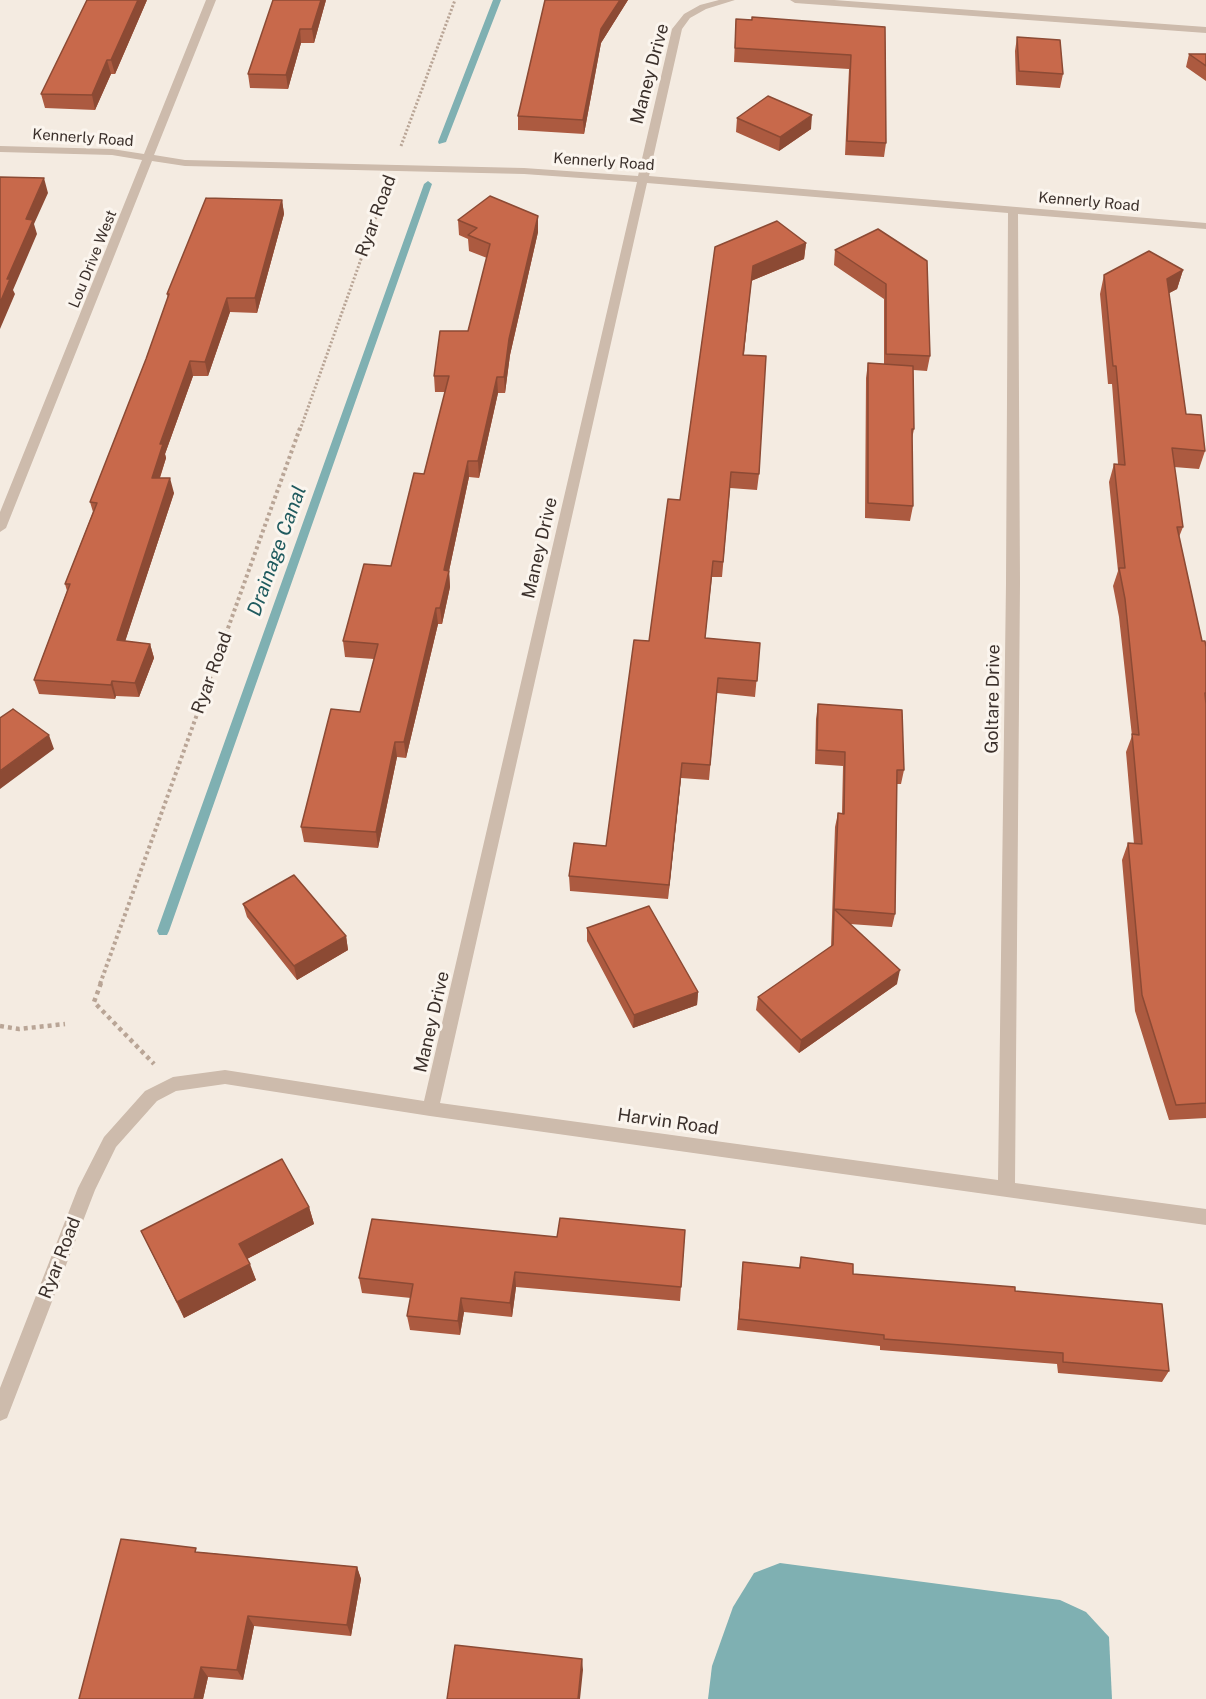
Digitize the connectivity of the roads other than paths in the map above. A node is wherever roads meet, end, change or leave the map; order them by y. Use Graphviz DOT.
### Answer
graph roads {
  1 [pos="212,0"];
  2 [pos="730,0"];
  3 [pos="795,0"];
  4 [pos="1206,30"];
  5 [pos="0,149"];
  6 [pos="150,158"];
  7 [pos="642,179"];
  8 [pos="1013,211"];
  9 [pos="1206,226"];
  10 [pos="0,528"];
  11 [pos="430,1109"];
  12 [pos="134,1112"];
  13 [pos="1006,1188"];
  14 [pos="1206,1217"];
  15 [pos="0,1412"];
  1 -- 6 [label="street, Lou Drive West"];
  2 -- 7 [label="street, Maney Drive"];
  3 -- 4 [label="street"];
  5 -- 6 [label="street, Kennerly Road"];
  6 -- 7 [label="street, Kennerly Road"];
  6 -- 10 [label="street, Lou Drive West"];
  7 -- 8 [label="street, Kennerly Road"];
  7 -- 11 [label="street, Maney Drive"];
  8 -- 9 [label="street, Kennerly Road"];
  8 -- 13 [label="street, Goltare Drive"];
  11 -- 12 [label="street, Harvin Road"];
  11 -- 13 [label="street, Harvin Road"];
  12 -- 15 [label="street, Ryar Road"];
  13 -- 14 [label="street, Harvin Road"];
}
